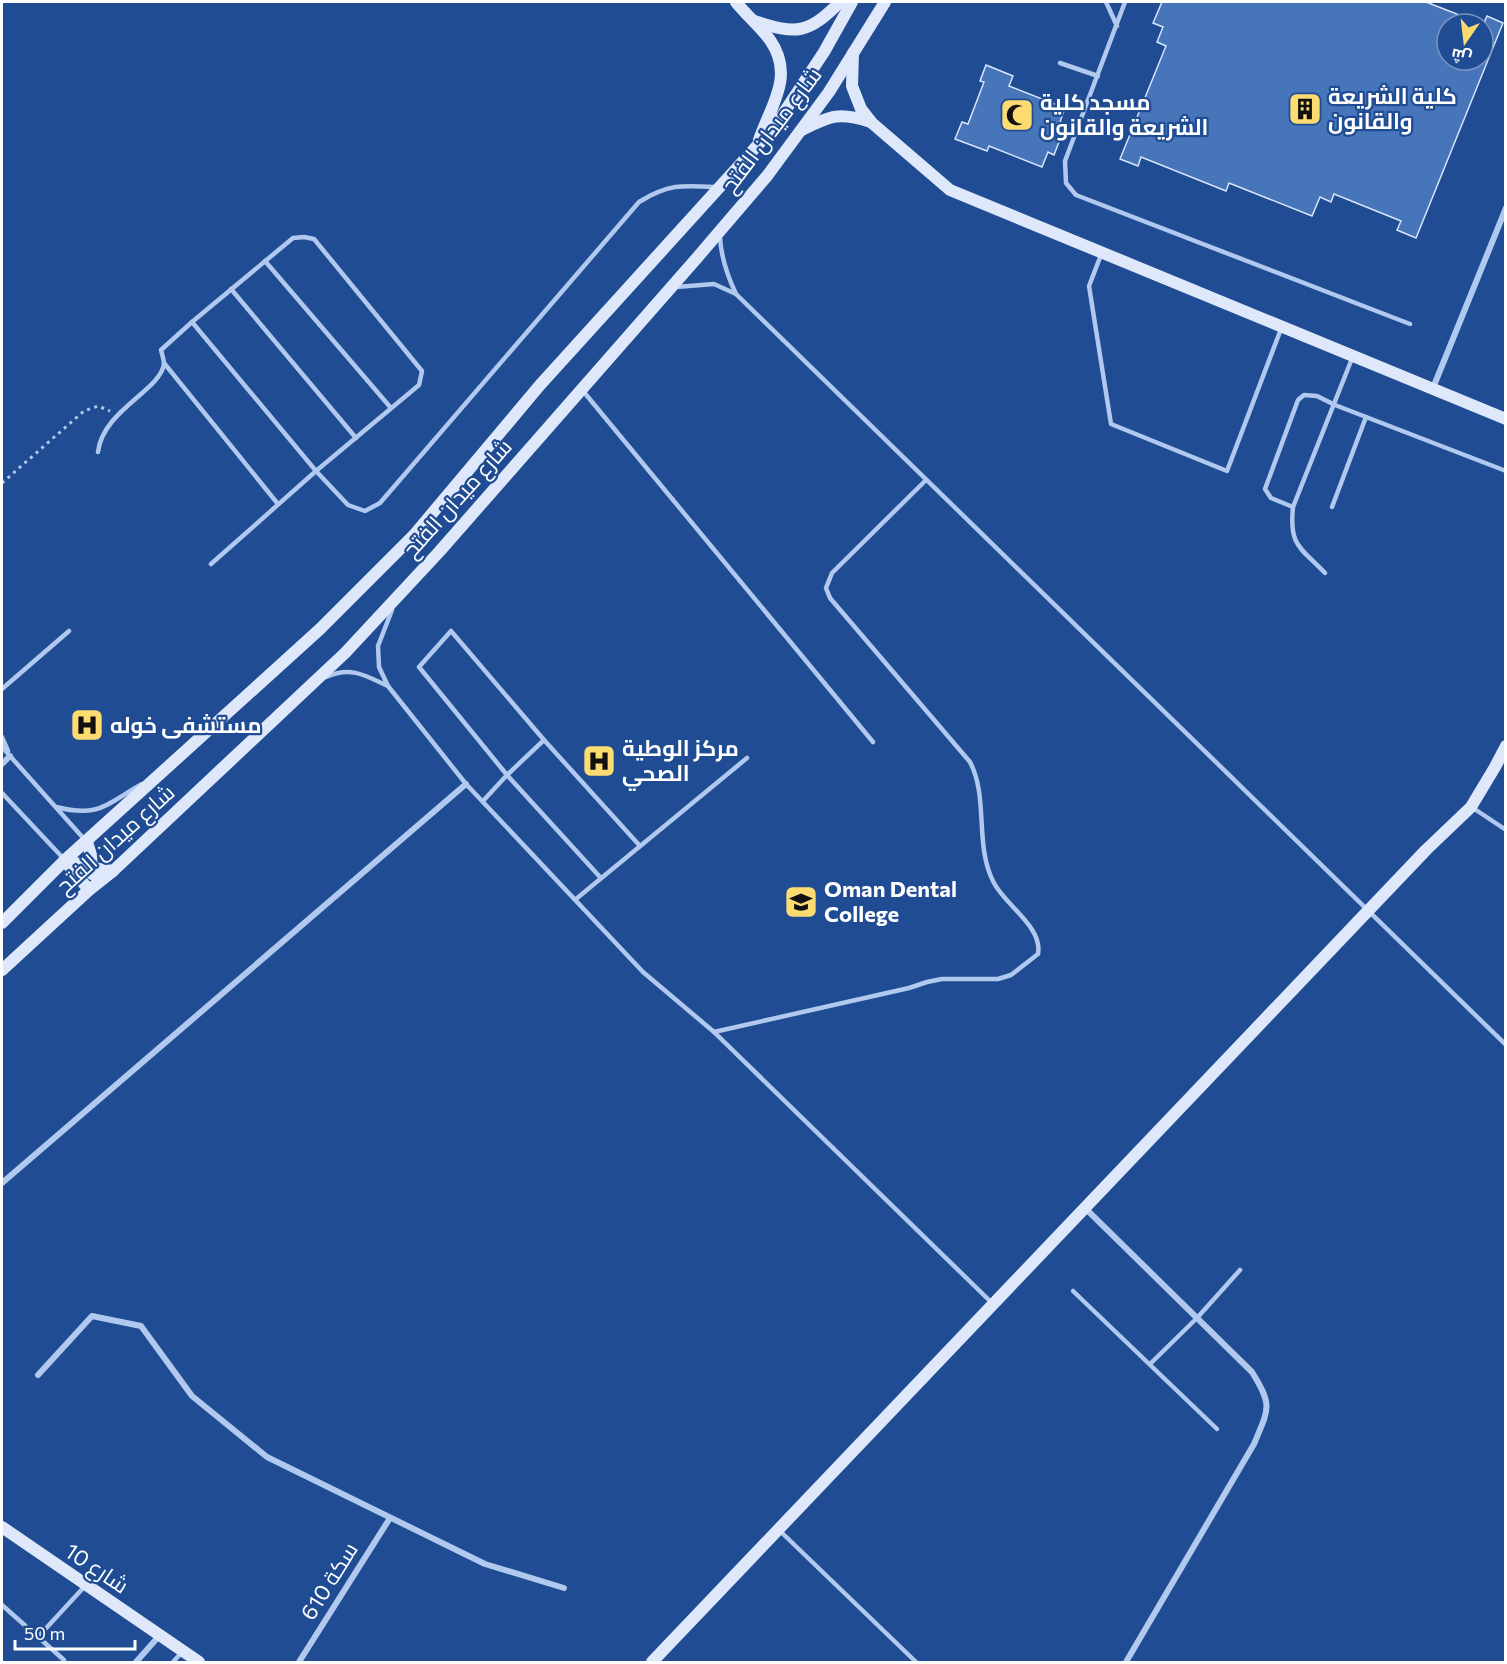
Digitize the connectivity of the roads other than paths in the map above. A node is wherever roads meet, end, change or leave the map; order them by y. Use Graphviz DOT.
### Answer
graph roads {
  1 [pos="736,2"];
  2 [pos="840,2"];
  3 [pos="852,2"];
  4 [pos="885,2"];
  5 [pos="1106,2"];
  6 [pos="1125,2"];
  7 [pos="753,21"];
  8 [pos="1117,26"];
  9 [pos="853,52"];
  10 [pos="1060,63"];
  11 [pos="1098,76"];
  12 [pos="872,123"];
  13 [pos="799,132"];
  14 [pos="756,147"];
  15 [pos="720,187"];
  16 [pos="1506,208"];
  17 [pos="720,231"];
  18 [pos="1101,252"];
  19 [pos="265,261"];
  20 [pos="671,287"];
  21 [pos="231,289"];
  22 [pos="736,294"];
  23 [pos="192,322"];
  24 [pos="1410,324"];
  25 [pos="1282,327"];
  26 [pos="1353,356"];
  27 [pos="164,363"];
  28 [pos="581,389"];
  29 [pos="1432,389"];
  30 [pos="1335,405"];
  31 [pos="391,408"];
  32 [pos="1366,417"];
  33 [pos="1506,419"];
  34 [pos="356,438"];
  35 [pos="98,452"];
  36 [pos="316,471"];
  37 [pos="1506,471"];
  38 [pos="926,480"];
  39 [pos="278,504"];
  40 [pos="1293,507"];
  41 [pos="1332,507"];
  42 [pos="211,564"];
  43 [pos="1325,573"];
  44 [pos="398,596"];
  45 [pos="69,631"];
  46 [pos="314,682"];
  47 [pos="388,686"];
  48 [pos="4,687"];
  49 [pos="2,694"];
  50 [pos="2,737"];
  51 [pos="544,740"];
  52 [pos="873,742"];
  53 [pos="1506,746"];
  54 [pos="2,747"];
  55 [pos="10,756"];
  56 [pos="747,758"];
  57 [pos="2,764"];
  58 [pos="165,771"];
  59 [pos="507,775"];
  60 [pos="466,784"];
  61 [pos="2,793"];
  62 [pos="483,801"];
  63 [pos="55,806"];
  64 [pos="1471,807"];
  65 [pos="1506,830"];
  66 [pos="87,842"];
  67 [pos="640,846"];
  68 [pos="65,860"];
  69 [pos="93,868"];
  70 [pos="113,871"];
  71 [pos="600,877"];
  72 [pos="90,890"];
  73 [pos="576,899"];
  74 [pos="1368,911"];
  75 [pos="2,922"];
  76 [pos="2,970"];
  77 [pos="714,1032"];
  78 [pos="1506,1045"];
  79 [pos="2,1184"];
  80 [pos="1086,1208"];
  81 [pos="1240,1270"];
  82 [pos="1073,1291"];
  83 [pos="994,1305"];
  84 [pos="1197,1318"];
  85 [pos="1150,1364"];
  86 [pos="38,1375"];
  87 [pos="1217,1429"];
  88 [pos="390,1518"];
  89 [pos="779,1530"];
  90 [pos="3,1531"];
  91 [pos="85,1586"];
  92 [pos="564,1588"];
  93 [pos="2,1605"];
  94 [pos="159,1635"];
  95 [pos="38,1637"];
  96 [pos="183,1652"];
  97 [pos="64,1660"];
  98 [pos="136,1662"];
  99 [pos="173,1662"];
  100 [pos="199,1662"];
  101 [pos="299,1662"];
  102 [pos="652,1662"];
  103 [pos="916,1662"];
  104 [pos="1126,1662"];
  1 -- 7 [label="main road"];
  2 -- 7 [label="main road"];
  3 -- 14 [label="main road, شارع ميدان الفتح"];
  4 -- 9 [label="main road, شارع ميدان الفتح"];
  5 -- 8 [label="lane"];
  6 -- 8 [label="lane"];
  7 -- 14 [label="main road"];
  8 -- 11 [label="lane"];
  9 -- 12 [label="main road"];
  9 -- 13 [label="main road, شارع ميدان الفتح"];
  10 -- 11 [label="lane"];
  11 -- 24 [label="lane"];
  12 -- 13 [label="main road"];
  12 -- 18 [label="main road"];
  13 -- 17 [label="main road, شارع ميدان الفتح"];
  14 -- 15 [label="main road, شارع ميدان الفتح"];
  15 -- 36 [label="lane"];
  15 -- 58 [label="main road, شارع ميدان الفتح"];
  16 -- 29 [label="street"];
  17 -- 20 [label="main road, شارع ميدان الفتح"];
  17 -- 22 [label="lane"];
  18 -- 25 [label="main road"];
  18 -- 25 [label="lane"];
  19 -- 21 [label="lane"];
  19 -- 31 [label="lane"];
  19 -- 31 [label="lane"];
  20 -- 22 [label="lane"];
  20 -- 28 [label="main road, شارع ميدان الفتح"];
  21 -- 23 [label="lane"];
  21 -- 34 [label="lane"];
  22 -- 38 [label="lane"];
  23 -- 27 [label="lane"];
  23 -- 36 [label="lane"];
  25 -- 26 [label="main road"];
  26 -- 29 [label="main road"];
  26 -- 30 [label="lane"];
  27 -- 35 [label="lane"];
  27 -- 39 [label="lane"];
  28 -- 44 [label="main road, شارع ميدان الفتح"];
  28 -- 52 [label="lane"];
  29 -- 33 [label="main road"];
  30 -- 32 [label="lane"];
  30 -- 40 [label="lane"];
  30 -- 40 [label="lane"];
  31 -- 34 [label="lane"];
  32 -- 37 [label="lane"];
  32 -- 41 [label="lane"];
  34 -- 36 [label="lane"];
  36 -- 39 [label="lane"];
  38 -- 74 [label="lane"];
  38 -- 77 [label="lane"];
  39 -- 42 [label="lane"];
  40 -- 43 [label="lane"];
  44 -- 46 [label="main road, شارع ميدان الفتح"];
  44 -- 47 [label="lane"];
  45 -- 48 [label="lane"];
  46 -- 47 [label="lane"];
  46 -- 70 [label="main road, شارع ميدان الفتح"];
  47 -- 60 [label="lane"];
  48 -- 49 [label="lane"];
  50 -- 55 [label="lane"];
  51 -- 59 [label="lane"];
  51 -- 59 [label="lane"];
  51 -- 67 [label="lane"];
  53 -- 64 [label="main road"];
  54 -- 55 [label="lane"];
  55 -- 57 [label="street"];
  55 -- 63 [label="lane"];
  56 -- 67 [label="lane"];
  58 -- 63 [label="lane"];
  58 -- 66 [label="main road, شارع ميدان الفتح"];
  59 -- 62 [label="lane"];
  59 -- 71 [label="lane"];
  60 -- 62 [label="lane"];
  60 -- 79 [label="street"];
  61 -- 68 [label="lane"];
  62 -- 73 [label="lane"];
  63 -- 66 [label="lane"];
  64 -- 65 [label="lane"];
  64 -- 74 [label="main road"];
  66 -- 68 [label="main road, شارع ميدان الفتح"];
  66 -- 69 [label="main road"];
  66 -- 70 [label="main road"];
  67 -- 71 [label="lane"];
  68 -- 69 [label="main road"];
  68 -- 72 [label="main road"];
  68 -- 75 [label="main road, شارع ميدان الفتح"];
  69 -- 70 [label="main road"];
  69 -- 72 [label="main road"];
  70 -- 72 [label="main road, شارع ميدان الفتح"];
  71 -- 73 [label="lane"];
  72 -- 76 [label="main road, شارع ميدان الفتح"];
  73 -- 77 [label="lane"];
  74 -- 78 [label="lane"];
  74 -- 80 [label="main road"];
  77 -- 83 [label="lane"];
  80 -- 83 [label="main road"];
  80 -- 84 [label="street"];
  81 -- 84 [label="lane"];
  82 -- 85 [label="lane"];
  83 -- 89 [label="main road"];
  84 -- 85 [label="lane"];
  84 -- 104 [label="street"];
  85 -- 87 [label="lane"];
  86 -- 88 [label="street"];
  88 -- 92 [label="street"];
  88 -- 101 [label="street, سكة 610"];
  89 -- 102 [label="main road"];
  89 -- 103 [label="lane"];
  90 -- 91 [label="main road, شارع 10"];
  91 -- 94 [label="main road, شارع 10"];
  91 -- 95 [label="lane"];
  93 -- 95 [label="lane"];
  94 -- 96 [label="main road, شارع 10"];
  94 -- 98 [label="street"];
  95 -- 97 [label="lane"];
  96 -- 99 [label="lane"];
  96 -- 100 [label="main road, شارع 10"];
}
